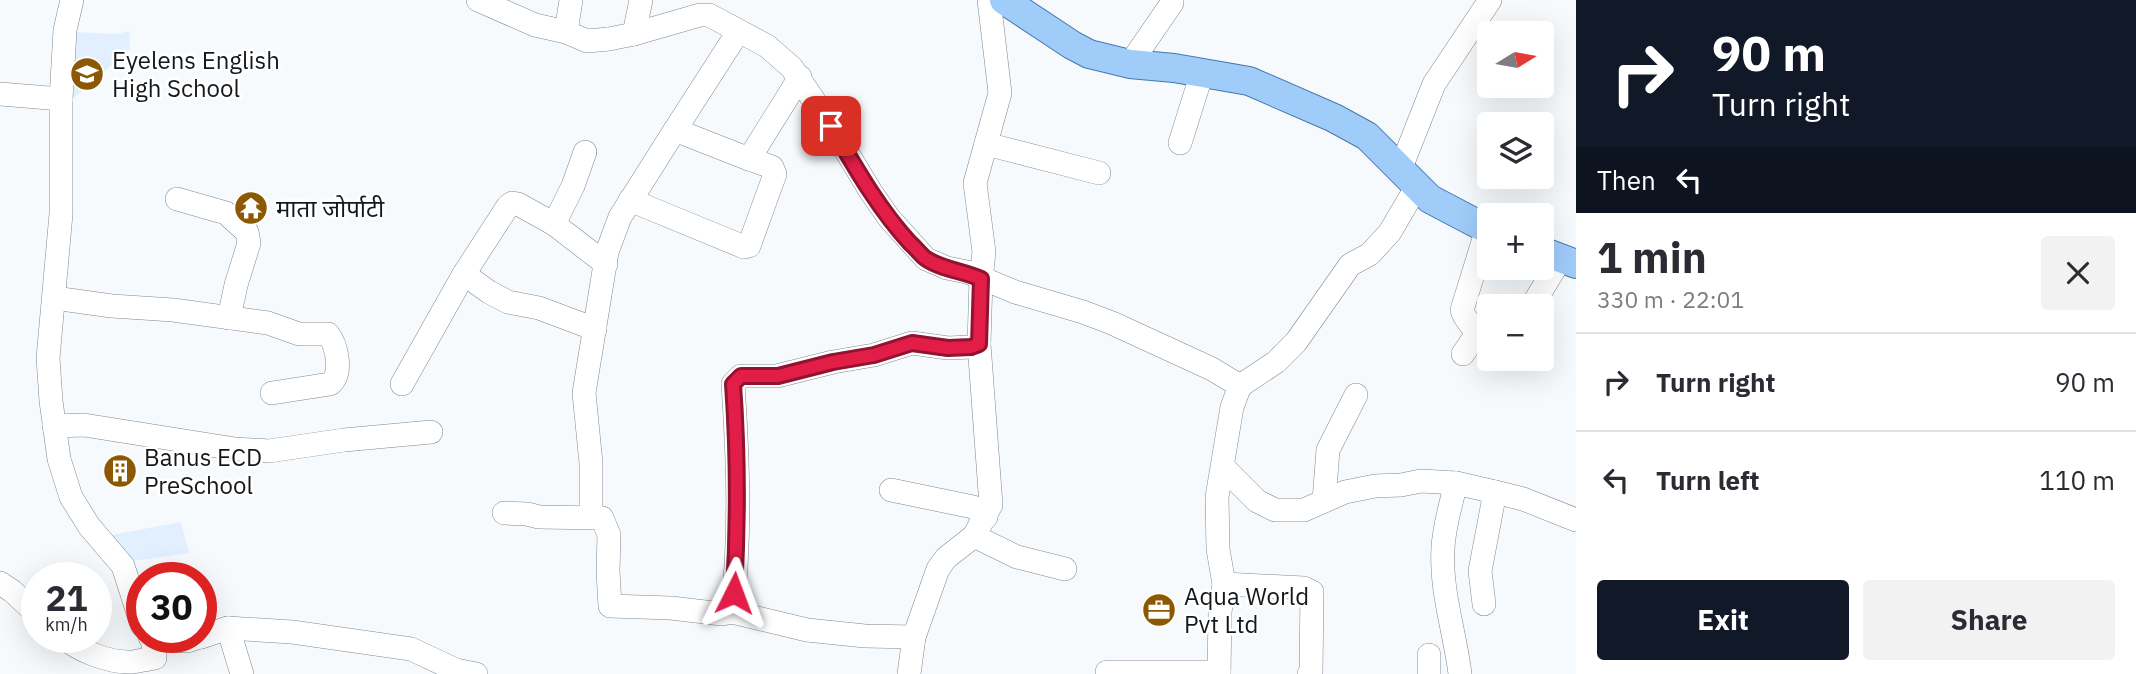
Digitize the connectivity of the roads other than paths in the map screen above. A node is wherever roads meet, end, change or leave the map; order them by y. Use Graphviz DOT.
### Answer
graph roads {
  1 [pos="72,0"];
  2 [pos="478,0"];
  3 [pos="571,0"];
  4 [pos="641,0"];
  5 [pos="989,0"];
  6 [pos="1004,0"];
  7 [pos="1172,0"];
  8 [pos="1490,0"];
  9 [pos="566,32"];
  10 [pos="738,32"];
  11 [pos="634,34"];
  12 [pos="1130,64"];
  13 [pos="1202,73"];
  14 [pos="800,77"];
  15 [pos="0,94"];
  16 [pos="61,99"];
  17 [pos="675,130"];
  18 [pos="1180,143"];
  19 [pos="986,144"];
  20 [pos="585,152"];
  21 [pos="748,159"];
  22 [pos="1099,173"];
  23 [pos="1408,178"];
  24 [pos="177,199"];
  25 [pos="630,200"];
  26 [pos="554,223"];
  27 [pos="1477,224"];
  28 [pos="1560,258"];
  29 [pos="606,264"];
  30 [pos="1477,264"];
  31 [pos="464,274"];
  32 [pos="981,279"];
  33 [pos="1539,294"];
  34 [pos="54,298"];
  35 [pos="229,318"];
  36 [pos="595,329"];
  37 [pos="979,344"];
  38 [pos="1463,354"];
  39 [pos="402,384"];
  40 [pos="1240,386"];
  41 [pos="272,393"];
  42 [pos="1356,395"];
  43 [pos="54,426"];
  44 [pos="431,432"];
  45 [pos="1223,467"];
  46 [pos="1455,483"];
  47 [pos="891,490"];
  48 [pos="1495,492"];
  49 [pos="1324,501"];
  50 [pos="504,513"];
  51 [pos="591,517"];
  52 [pos="1576,520"];
  53 [pos="980,526"];
  54 [pos="1065,569"];
  55 [pos="126,574"];
  56 [pos="0,583"];
  57 [pos="1224,584"];
  58 [pos="21,599"];
  59 [pos="1484,604"];
  60 [pos="732,612"];
  61 [pos="228,628"];
  62 [pos="217,632"];
  63 [pos="914,637"];
  64 [pos="93,653"];
  65 [pos="154,653"];
  66 [pos="1107,672"];
  67 [pos="1219,673"];
  68 [pos="242,674"];
  69 [pos="476,674"];
  70 [pos="909,674"];
  71 [pos="1309,674"];
  72 [pos="1460,674"];
  1 -- 16 [label="street"];
  2 -- 9 [label="street"];
  3 -- 9 [label="street"];
  4 -- 11 [label="street"];
  5 -- 19 [label="street"];
  6 -- 12 [label="main road"];
  7 -- 12 [label="street"];
  8 -- 23 [label="street"];
  9 -- 11 [label="street"];
  10 -- 11 [label="street"];
  10 -- 14 [label="street"];
  10 -- 17 [label="street"];
  12 -- 13 [label="main road"];
  13 -- 18 [label="street"];
  13 -- 23 [label="main road"];
  14 -- 21 [label="street"];
  14 -- 32 [label="street"];
  15 -- 16 [label="street"];
  16 -- 34 [label="street"];
  17 -- 21 [label="street"];
  17 -- 25 [label="street"];
  19 -- 22 [label="street"];
  19 -- 32 [label="street"];
  20 -- 26 [label="street"];
  21 -- 25 [label="street"];
  23 -- 27 [label="main road"];
  23 -- 40 [label="street"];
  24 -- 35 [label="street"];
  25 -- 29 [label="street"];
  26 -- 29 [label="street"];
  26 -- 31 [label="street"];
  28 -- 33 [label="street"];
  29 -- 36 [label="street"];
  30 -- 38 [label="street"];
  31 -- 36 [label="street"];
  31 -- 39 [label="street"];
  32 -- 37 [label="street"];
  32 -- 40 [label="street"];
  34 -- 35 [label="street"];
  34 -- 43 [label="street"];
  35 -- 41 [label="street"];
  36 -- 51 [label="street"];
  37 -- 53 [label="street"];
  37 -- 60 [label="street"];
  40 -- 45 [label="street"];
  42 -- 49 [label="street"];
  43 -- 44 [label="street"];
  43 -- 55 [label="street"];
  45 -- 49 [label="street"];
  45 -- 57 [label="street"];
  46 -- 48 [label="street"];
  46 -- 49 [label="street"];
  46 -- 72 [label="street"];
  47 -- 53 [label="street"];
  48 -- 52 [label="street"];
  48 -- 59 [label="street"];
  50 -- 51 [label="street"];
  51 -- 60 [label="street"];
  53 -- 54 [label="street"];
  53 -- 63 [label="street"];
  56 -- 58 [label="street"];
  57 -- 67 [label="street"];
  57 -- 71 [label="street"];
  60 -- 63 [label="street"];
  61 -- 62 [label="street"];
  61 -- 68 [label="street"];
  61 -- 69 [label="street"];
  63 -- 70 [label="street"];
  64 -- 65 [label="street"];
  66 -- 67 [label="street"];
}
